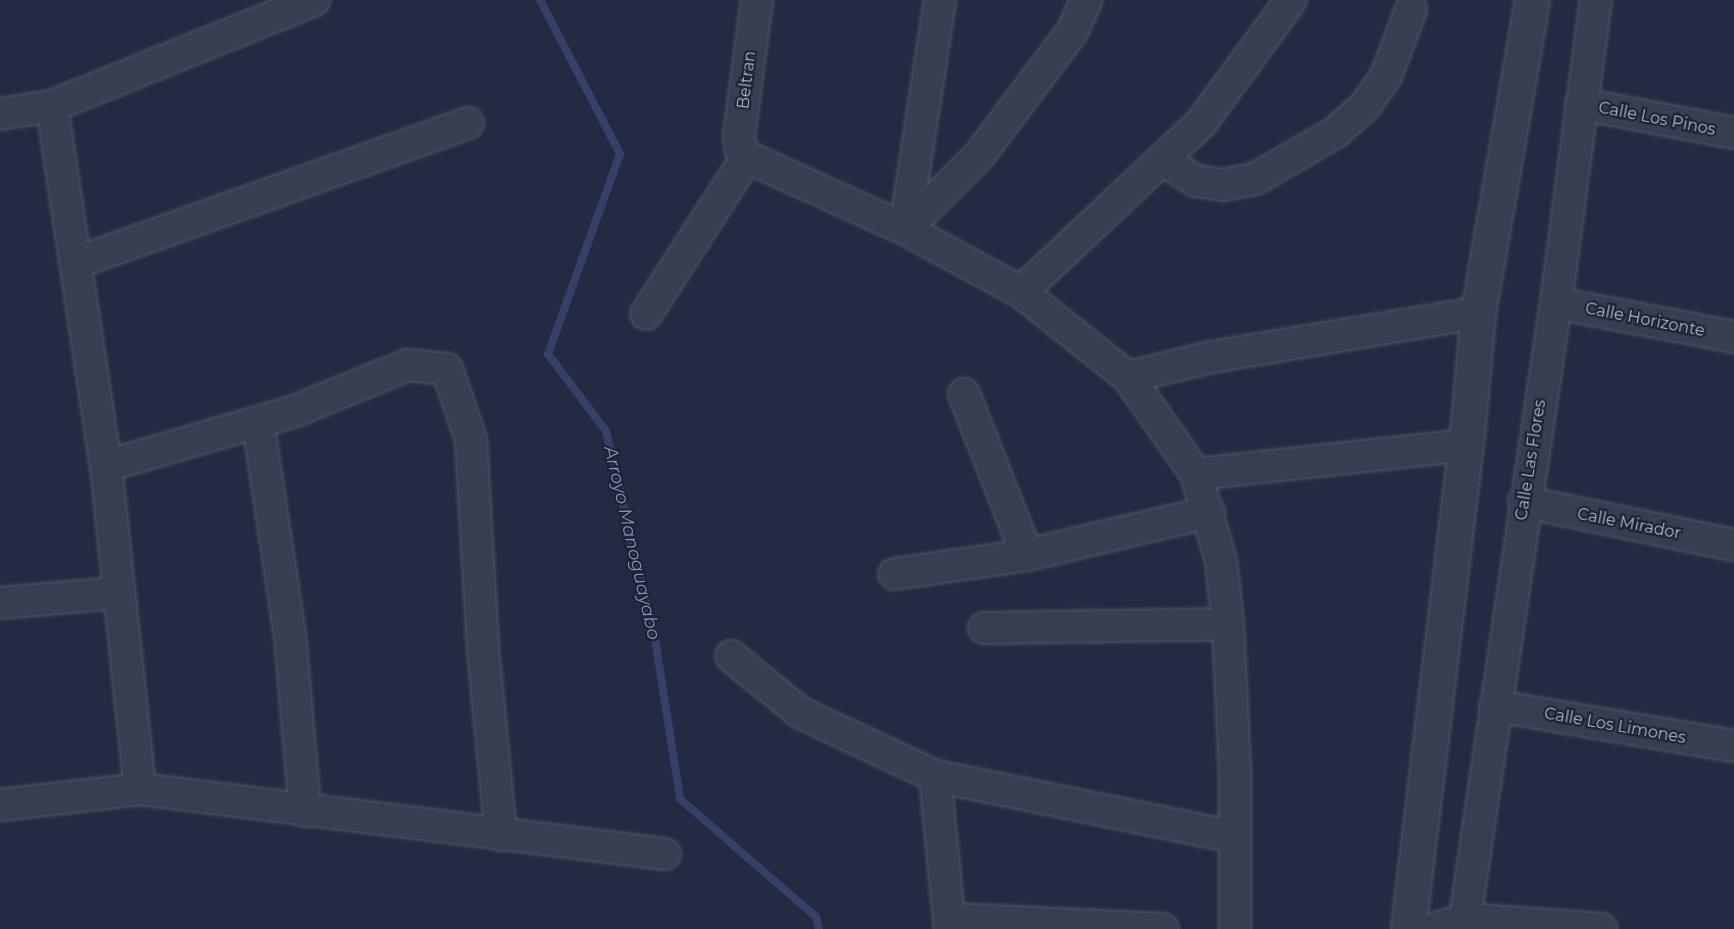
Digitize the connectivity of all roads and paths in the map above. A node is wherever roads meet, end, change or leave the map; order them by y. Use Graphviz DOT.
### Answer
graph roads {
  1 [pos="314,0"];
  2 [pos="757,0"];
  3 [pos="940,0"];
  4 [pos="1086,0"];
  5 [pos="1291,0"];
  6 [pos="1532,0"];
  7 [pos="1596,0"];
  8 [pos="1411,10"];
  9 [pos="1581,104"];
  10 [pos="52,106"];
  11 [pos="0,114"];
  12 [pos="468,123"];
  13 [pos="1734,133"];
  14 [pos="747,158"];
  15 [pos="1164,160"];
  16 [pos="905,229"];
  17 [pos="75,263"];
  18 [pos="1021,292"];
  19 [pos="1556,303"];
  20 [pos="1478,313"];
  21 [pos="646,314"];
  22 [pos="1734,337"];
  23 [pos="1128,376"];
  24 [pos="964,394"];
  25 [pos="258,422"];
  26 [pos="1466,445"];
  27 [pos="106,466"];
  28 [pos="1196,474"];
  29 [pos="1524,502"];
  30 [pos="1209,513"];
  31 [pos="1734,545"];
  32 [pos="1027,555"];
  33 [pos="894,574"];
  34 [pos="117,593"];
  35 [pos="0,603"];
  36 [pos="1228,624"];
  37 [pos="984,628"];
  38 [pos="731,656"];
  39 [pos="1495,706"];
  40 [pos="1734,746"];
  41 [pos="935,776"];
  42 [pos="140,789"];
  43 [pos="0,805"];
  44 [pos="305,811"];
  45 [pos="501,835"];
  46 [pos="1235,837"];
  47 [pos="665,854"];
  48 [pos="1465,919"];
  49 [pos="949,924"];
  50 [pos="1162,929"];
  51 [pos="1235,929"];
  52 [pos="1408,929"];
  53 [pos="1433,929"];
  54 [pos="1602,929"];
  1 -- 10 [label="street"];
  2 -- 14 [label="street, Beltran"];
  3 -- 16 [label="street"];
  4 -- 16 [label="street"];
  5 -- 15 [label="street"];
  6 -- 20 [label="street"];
  7 -- 9 [label="street, Calle Las Flores"];
  8 -- 15 [label="street"];
  9 -- 13 [label="street, Calle Los Pinos"];
  9 -- 19 [label="street, Calle Las Flores"];
  10 -- 11 [label="street"];
  10 -- 17 [label="street"];
  12 -- 17 [label="street"];
  14 -- 16 [label="street"];
  14 -- 21 [label="street"];
  15 -- 18 [label="street"];
  16 -- 18 [label="street"];
  17 -- 27 [label="street"];
  18 -- 23 [label="street"];
  19 -- 22 [label="street, Calle Horizonte"];
  19 -- 29 [label="street, Calle Las Flores"];
  20 -- 23 [label="street"];
  20 -- 26 [label="street"];
  23 -- 28 [label="street"];
  24 -- 32 [label="street"];
  25 -- 27 [label="street"];
  25 -- 44 [label="street"];
  25 -- 45 [label="street"];
  26 -- 28 [label="street"];
  26 -- 52 [label="street"];
  27 -- 34 [label="street"];
  28 -- 30 [label="street"];
  29 -- 31 [label="street, Calle Mirador"];
  29 -- 39 [label="street, Calle Las Flores"];
  30 -- 32 [label="street"];
  30 -- 36 [label="street"];
  32 -- 33 [label="street"];
  34 -- 35 [label="street"];
  34 -- 42 [label="street"];
  36 -- 37 [label="street"];
  36 -- 46 [label="street"];
  38 -- 41 [label="street"];
  39 -- 40 [label="street, Calle Los Limones"];
  39 -- 48 [label="street, Calle Las Flores"];
  41 -- 46 [label="street"];
  41 -- 49 [label="street"];
  42 -- 43 [label="street"];
  42 -- 44 [label="street"];
  44 -- 45 [label="street"];
  45 -- 47 [label="street"];
  46 -- 51 [label="street"];
  48 -- 53 [label="street"];
  48 -- 54 [label="street"];
  49 -- 50 [label="street"];
}
